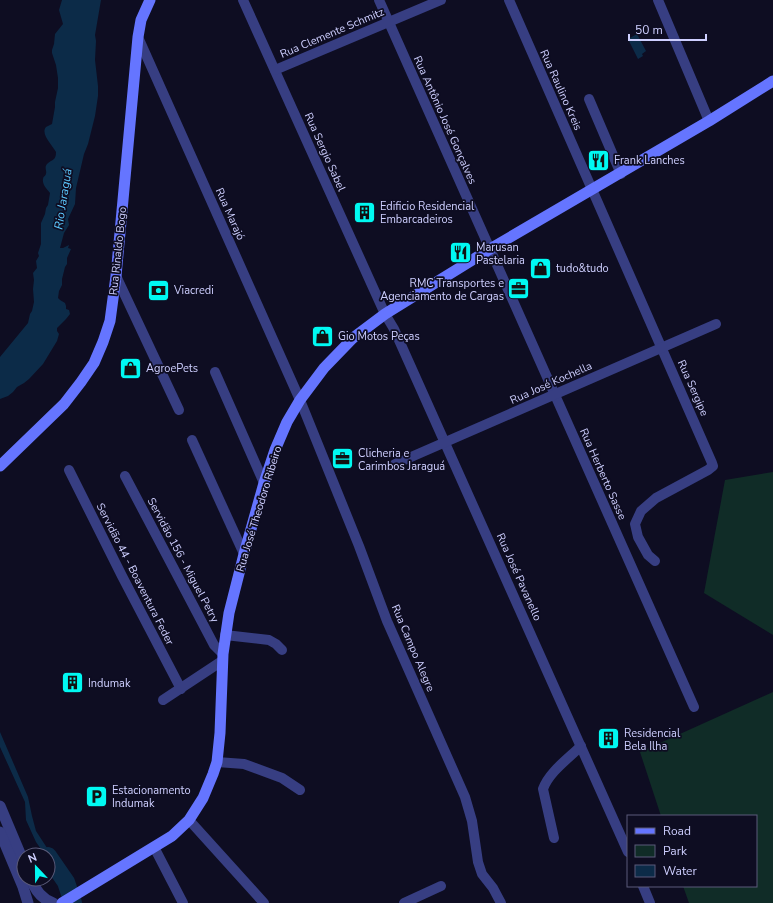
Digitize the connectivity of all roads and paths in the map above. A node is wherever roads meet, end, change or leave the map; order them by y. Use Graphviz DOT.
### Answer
graph roads {
  1 [pos="150,0"];
  2 [pos="243,0"];
  3 [pos="379,0"];
  4 [pos="441,0"];
  5 [pos="509,0"];
  6 [pos="658,0"];
  7 [pos="389,22"];
  8 [pos="138,37"];
  9 [pos="276,70"];
  10 [pos="773,81"];
  11 [pos="589,100"];
  12 [pos="709,121"];
  13 [pos="621,174"];
  14 [pos="592,189"];
  15 [pos="490,249"];
  16 [pos="116,276"];
  17 [pos="385,314"];
  18 [pos="716,324"];
  19 [pos="662,348"];
  20 [pos="215,372"];
  21 [pos="555,395"];
  22 [pos="300,400"];
  23 [pos="179,410"];
  24 [pos="192,440"];
  25 [pos="446,442"];
  26 [pos="395,464"];
  27 [pos="0,466"];
  28 [pos="69,470"];
  29 [pos="125,476"];
  30 [pos="264,483"];
  31 [pos="244,554"];
  32 [pos="655,561"];
  33 [pos="225,635"];
  34 [pos="282,650"];
  35 [pos="222,658"];
  36 [pos="181,689"];
  37 [pos="163,700"];
  38 [pos="694,707"];
  39 [pos="581,746"];
  40 [pos="217,762"];
  41 [pos="300,790"];
  42 [pos="0,806"];
  43 [pos="189,820"];
  44 [pos="0,832"];
  45 [pos="554,838"];
  46 [pos="17,847"];
  47 [pos="154,847"];
  48 [pos="627,850"];
  49 [pos="441,886"];
  50 [pos="35,887"];
  51 [pos="643,887"];
  52 [pos="28,903"];
  53 [pos="60,903"];
  54 [pos="183,903"];
  55 [pos="264,903"];
  56 [pos="404,903"];
  57 [pos="501,903"];
  58 [pos="650,903"];
  1 -- 8 [label="main road, Rua Rinaldo Bogo"];
  2 -- 9 [label="street, Rua Sergio Sabel"];
  3 -- 7 [label="street, Rua Antônio José Gonçalves"];
  4 -- 7 [label="street, Rua Clemente Schmitz"];
  5 -- 14 [label="street, Rua Raulino Kreis"];
  6 -- 12 [label="street"];
  7 -- 9 [label="street, Rua Clemente Schmitz"];
  7 -- 15 [label="street, Rua Antônio José Gonçalves"];
  8 -- 16 [label="main road, Rua Rinaldo Bogo"];
  8 -- 22 [label="street, Rua Marajó"];
  9 -- 17 [label="street, Rua Sergio Sabel"];
  10 -- 12 [label="main road, Rua José Theodoro Ribeiro"];
  11 -- 13 [label="street"];
  12 -- 13 [label="main road, Rua José Theodoro Ribeiro"];
  13 -- 14 [label="main road, Rua José Theodoro Ribeiro"];
  14 -- 15 [label="main road, Rua José Theodoro Ribeiro"];
  14 -- 19 [label="street, Rua Sergipe"];
  15 -- 17 [label="main road, Rua José Theodoro Ribeiro"];
  15 -- 21 [label="street, Rua Herberto Sasse"];
  16 -- 23 [label="street"];
  16 -- 27 [label="main road, Rua Rinaldo Bogo"];
  17 -- 22 [label="main road, Rua José Theodoro Ribeiro"];
  17 -- 25 [label="street, Rua José Pavanello"];
  18 -- 19 [label="street, Rua José Kochella"];
  19 -- 21 [label="street, Rua José Kochella"];
  19 -- 32 [label="street, Rua Sergipe"];
  20 -- 30 [label="street"];
  21 -- 25 [label="street, Rua José Kochella"];
  21 -- 38 [label="street, Rua Herberto Sasse"];
  22 -- 30 [label="main road, Rua José Theodoro Ribeiro"];
  22 -- 57 [label="street, Rua Campo Alegre"];
  24 -- 31 [label="street"];
  25 -- 26 [label="street, Rua José Kochella"];
  25 -- 39 [label="street, Rua José Pavanello"];
  28 -- 36 [label="street, Servidão 44 - Boaventura Feder"];
  29 -- 35 [label="street, Servidão 156 - Miguel Petry"];
  30 -- 31 [label="main road, Rua José Theodoro Ribeiro"];
  31 -- 33 [label="main road, Rua José Theodoro Ribeiro"];
  33 -- 34 [label="street"];
  33 -- 35 [label="main road, Rua José Theodoro Ribeiro"];
  35 -- 36 [label="street"];
  35 -- 40 [label="main road, Rua José Theodoro Ribeiro"];
  36 -- 37 [label="street"];
  39 -- 45 [label="street"];
  39 -- 48 [label="street, Rua José Pavanello"];
  40 -- 41 [label="street"];
  40 -- 43 [label="main road, Rua José Theodoro Ribeiro"];
  42 -- 46 [label="street"];
  43 -- 47 [label="main road, Rua José Theodoro Ribeiro"];
  43 -- 55 [label="street"];
  44 -- 52 [label="street"];
  47 -- 53 [label="main road, Rua José Theodoro Ribeiro"];
  47 -- 54 [label="street"];
  49 -- 56 [label="street"];
  50 -- 53 [label="street"];
  51 -- 58 [label="street"];
}
